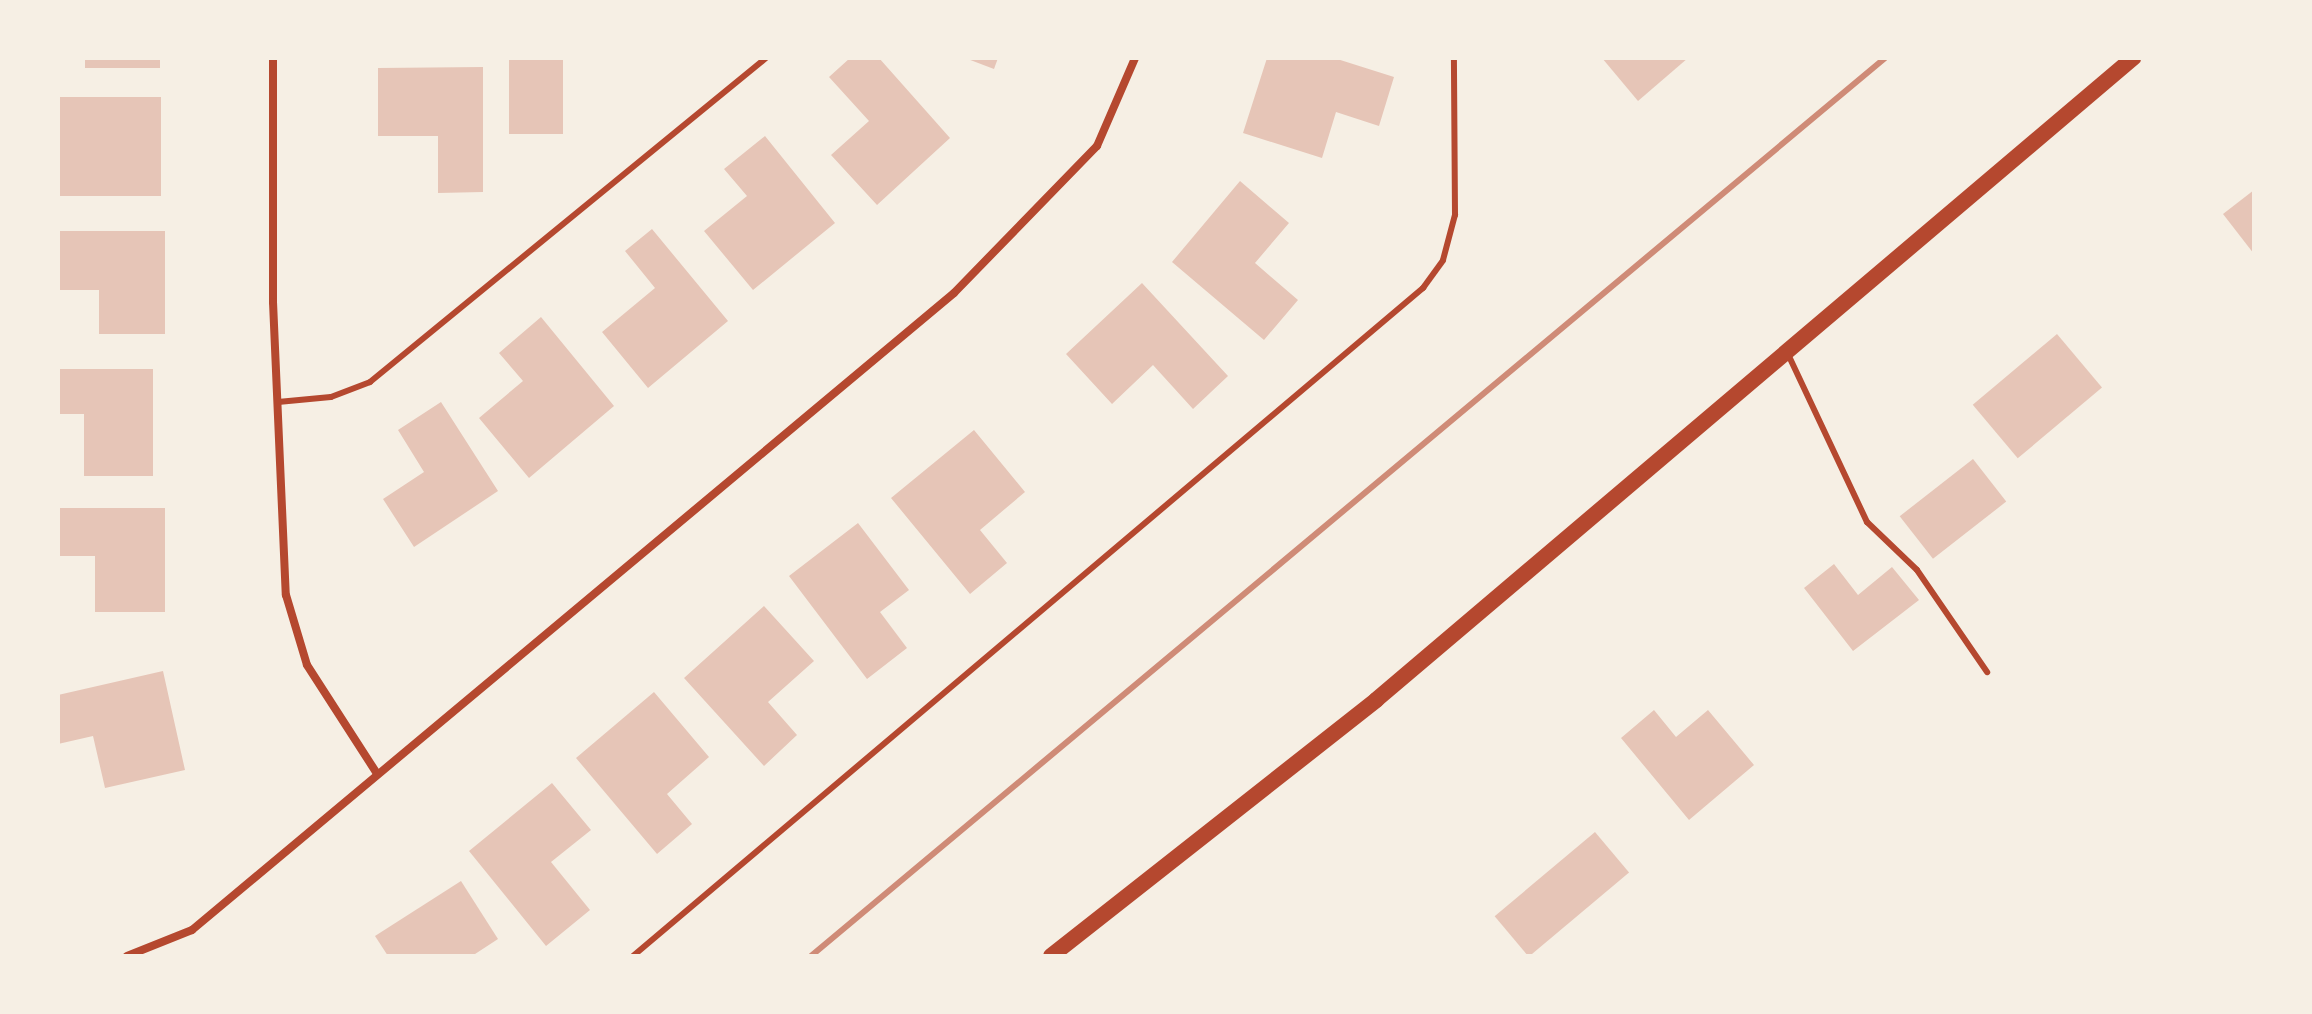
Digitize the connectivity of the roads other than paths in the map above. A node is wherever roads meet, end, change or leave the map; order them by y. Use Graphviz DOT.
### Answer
graph roads {
  1 [pos="273,58"];
  2 [pos="766,58"];
  3 [pos="1135,58"];
  4 [pos="1454,58"];
  5 [pos="2133,58"];
  6 [pos="1787,352"];
  7 [pos="278,402"];
  8 [pos="1987,672"];
  9 [pos="376,772"];
  10 [pos="127,956"];
  11 [pos="633,956"];
  12 [pos="1051,956"];
  1 -- 7 [label="street"];
  2 -- 7 [label="lane"];
  3 -- 9 [label="street"];
  4 -- 11 [label="lane"];
  5 -- 6 [label="main road"];
  6 -- 8 [label="lane"];
  6 -- 12 [label="main road"];
  7 -- 9 [label="street"];
  9 -- 10 [label="street"];
}
